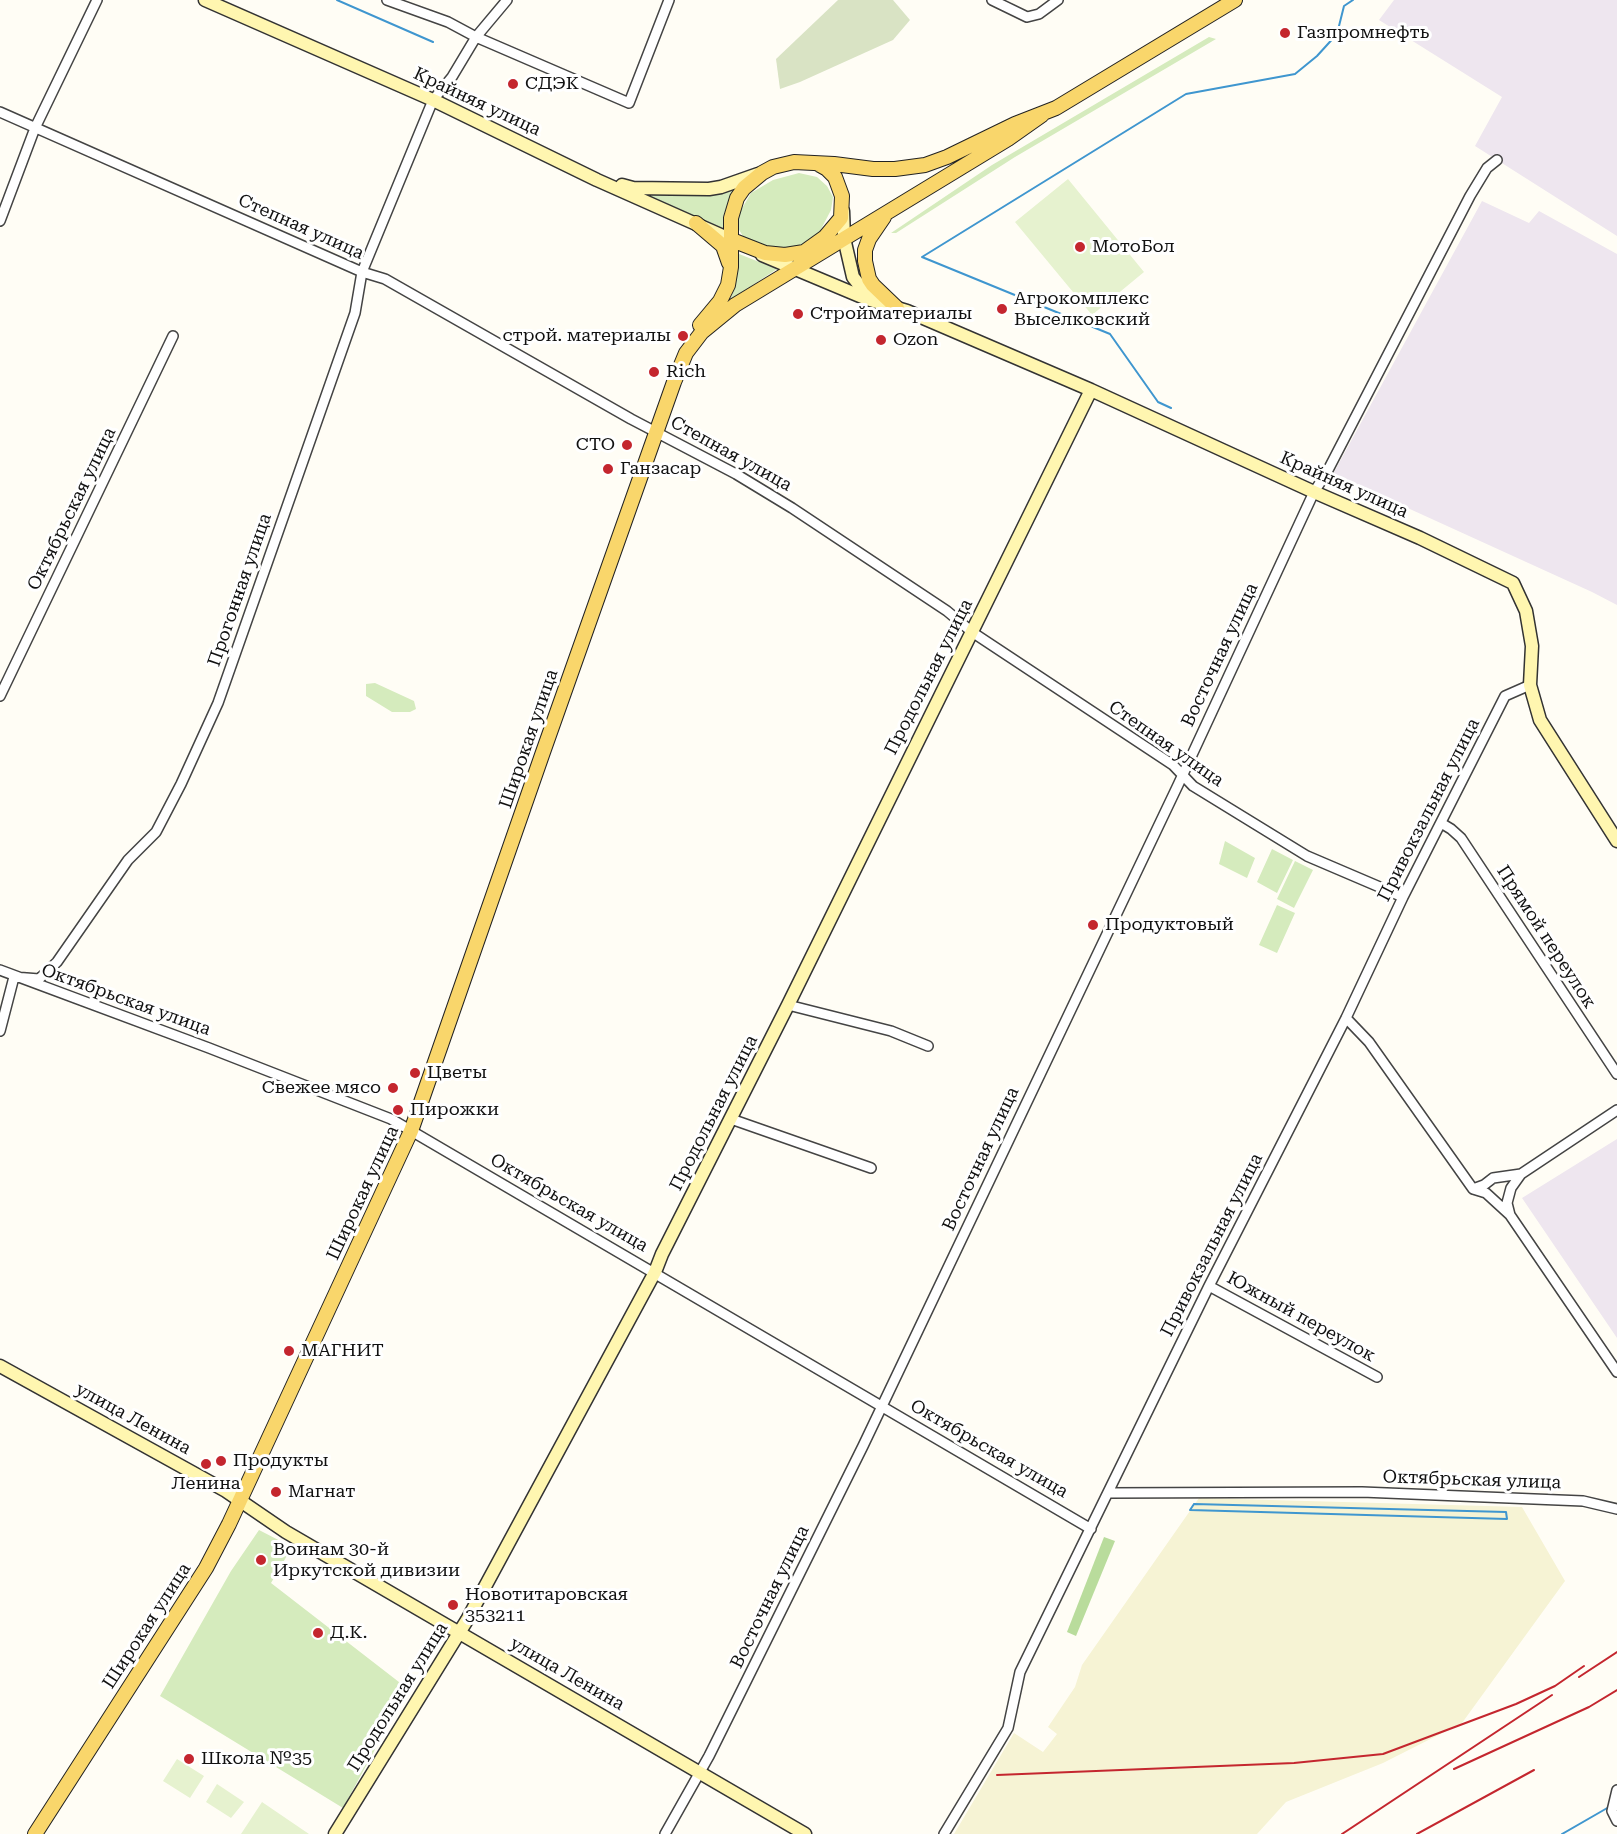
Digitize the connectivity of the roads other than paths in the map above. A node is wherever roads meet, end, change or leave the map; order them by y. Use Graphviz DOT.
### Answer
graph roads {
  1 [pos="97,0"];
  2 [pos="205,0"];
  3 [pos="387,0"];
  4 [pos="507,0"];
  5 [pos="669,0"];
  6 [pos="992,0"];
  7 [pos="1058,0"];
  8 [pos="1235,0"];
  9 [pos="476,37"];
  10 [pos="433,100"];
  11 [pos="0,112"];
  12 [pos="1042,115"];
  13 [pos="35,128"];
  14 [pos="1497,160"];
  15 [pos="813,162"];
  16 [pos="762,173"];
  17 [pos="597,180"];
  18 [pos="842,196"];
  19 [pos="891,210"];
  20 [pos="0,221"];
  21 [pos="696,223"];
  22 [pos="825,237"];
  23 [pos="844,238"];
  24 [pos="732,240"];
  25 [pos="748,248"];
  26 [pos="812,257"];
  27 [pos="731,267"];
  28 [pos="792,269"];
  29 [pos="362,272"];
  30 [pos="897,308"];
  31 [pos="173,336"];
  32 [pos="686,353"];
  33 [pos="1091,390"];
  34 [pos="656,431"];
  35 [pos="1314,492"];
  36 [pos="972,632"];
  37 [pos="1530,685"];
  38 [pos="0,696"];
  39 [pos="1182,775"];
  40 [pos="1441,823"];
  41 [pos="1617,841"];
  42 [pos="1403,897"];
  43 [pos="0,970"];
  44 [pos="14,977"];
  45 [pos="788,1005"];
  46 [pos="1346,1018"];
  47 [pos="0,1031"];
  48 [pos="928,1046"];
  49 [pos="1617,1074"];
  50 [pos="1617,1110"];
  51 [pos="731,1119"];
  52 [pos="411,1131"];
  53 [pos="871,1168"];
  54 [pos="1521,1173"];
  55 [pos="1473,1189"];
  56 [pos="1510,1215"];
  57 [pos="655,1272"];
  58 [pos="1209,1286"];
  59 [pos="0,1366"];
  60 [pos="1617,1372"];
  61 [pos="1377,1377"];
  62 [pos="882,1406"];
  63 [pos="1108,1493"];
  64 [pos="241,1502"];
  65 [pos="1617,1509"];
  66 [pos="1091,1528"];
  67 [pos="459,1632"];
  68 [pos="700,1773"];
  69 [pos="1617,1790"];
  70 [pos="1617,1821"];
  71 [pos="35,1834"];
  72 [pos="335,1834"];
  73 [pos="665,1834"];
  74 [pos="805,1834"];
  75 [pos="945,1834"];
  1 -- 13 [label="street"];
  2 -- 10 [label="street, Крайняя улица"];
  3 -- 9 [label="street"];
  4 -- 9 [label="street, Прогонная улица"];
  5 -- 9 [label="street"];
  6 -- 7 [label="street"];
  8 -- 12 [label="main road"];
  9 -- 10 [label="street, Прогонная улица"];
  10 -- 17 [label="street, Крайняя улица"];
  10 -- 29 [label="street, Прогонная улица"];
  11 -- 13 [label="street, Степная улица"];
  12 -- 15 [label="main road"];
  12 -- 19 [label="main road"];
  13 -- 20 [label="street"];
  13 -- 29 [label="street, Степная улица"];
  14 -- 35 [label="street, Восточная улица"];
  15 -- 16 [label="main road"];
  15 -- 18 [label="main road"];
  16 -- 17 [label="street"];
  16 -- 24 [label="main road"];
  17 -- 21 [label="street, Крайняя улица"];
  18 -- 22 [label="main road"];
  18 -- 23 [label="street"];
  19 -- 23 [label="main road"];
  19 -- 30 [label="main road"];
  21 -- 24 [label="street, Крайняя улица"];
  21 -- 27 [label="main road"];
  22 -- 25 [label="main road"];
  22 -- 26 [label="main road"];
  23 -- 26 [label="main road"];
  23 -- 30 [label="street"];
  24 -- 25 [label="main road"];
  24 -- 27 [label="main road"];
  25 -- 28 [label="street"];
  26 -- 28 [label="main road"];
  27 -- 32 [label="main road"];
  28 -- 30 [label="street"];
  28 -- 32 [label="main road"];
  29 -- 34 [label="street, Степная улица"];
  29 -- 44 [label="street, Прогонная улица"];
  30 -- 33 [label="street, Крайняя улица"];
  31 -- 38 [label="street, Октябрьская улица"];
  32 -- 34 [label="main road, Широкая улица"];
  33 -- 35 [label="street, Крайняя улица"];
  33 -- 36 [label="street, Продольная улица"];
  34 -- 36 [label="street, Степная улица"];
  34 -- 52 [label="main road, Широкая улица"];
  35 -- 37 [label="street, Крайняя улица"];
  35 -- 39 [label="street, Восточная улица"];
  36 -- 39 [label="street, Степная улица"];
  36 -- 45 [label="street, Продольная улица"];
  37 -- 40 [label="street, Привокзальная улица"];
  37 -- 41 [label="street, Крайняя улица"];
  39 -- 42 [label="street, Степная улица"];
  39 -- 62 [label="street, Восточная улица"];
  40 -- 42 [label="street, Привокзальная улица"];
  40 -- 49 [label="street, Прямой переулок"];
  42 -- 46 [label="street, Привокзальная улица"];
  43 -- 44 [label="street, Октябрьская улица"];
  44 -- 47 [label="street"];
  44 -- 52 [label="street, Октябрьская улица"];
  45 -- 48 [label="street"];
  45 -- 51 [label="street, Продольная улица"];
  46 -- 55 [label="street"];
  46 -- 58 [label="street, Привокзальная улица"];
  50 -- 54 [label="street"];
  51 -- 53 [label="street"];
  51 -- 57 [label="street, Продольная улица"];
  52 -- 57 [label="street, Октябрьская улица"];
  52 -- 64 [label="main road, Широкая улица"];
  54 -- 55 [label="street"];
  54 -- 56 [label="street"];
  55 -- 56 [label="street"];
  56 -- 60 [label="street"];
  57 -- 62 [label="street, Октябрьская улица"];
  57 -- 67 [label="street, Продольная улица"];
  58 -- 61 [label="street, Южный переулок"];
  58 -- 63 [label="street, Привокзальная улица"];
  59 -- 64 [label="street, улица Ленина"];
  62 -- 66 [label="street, Октябрьская улица"];
  62 -- 68 [label="street, Восточная улица"];
  63 -- 65 [label="street, Октябрьская улица"];
  63 -- 66 [label="street, Привокзальная улица"];
  64 -- 67 [label="street, улица Ленина"];
  64 -- 71 [label="main road, Широкая улица"];
  66 -- 75 [label="street, Привокзальная улица"];
  67 -- 68 [label="street, улица Ленина"];
  67 -- 72 [label="street, Продольная улица"];
  68 -- 73 [label="street, Восточная улица"];
  68 -- 74 [label="street, улица Ленина"];
  69 -- 70 [label="street"];
}
